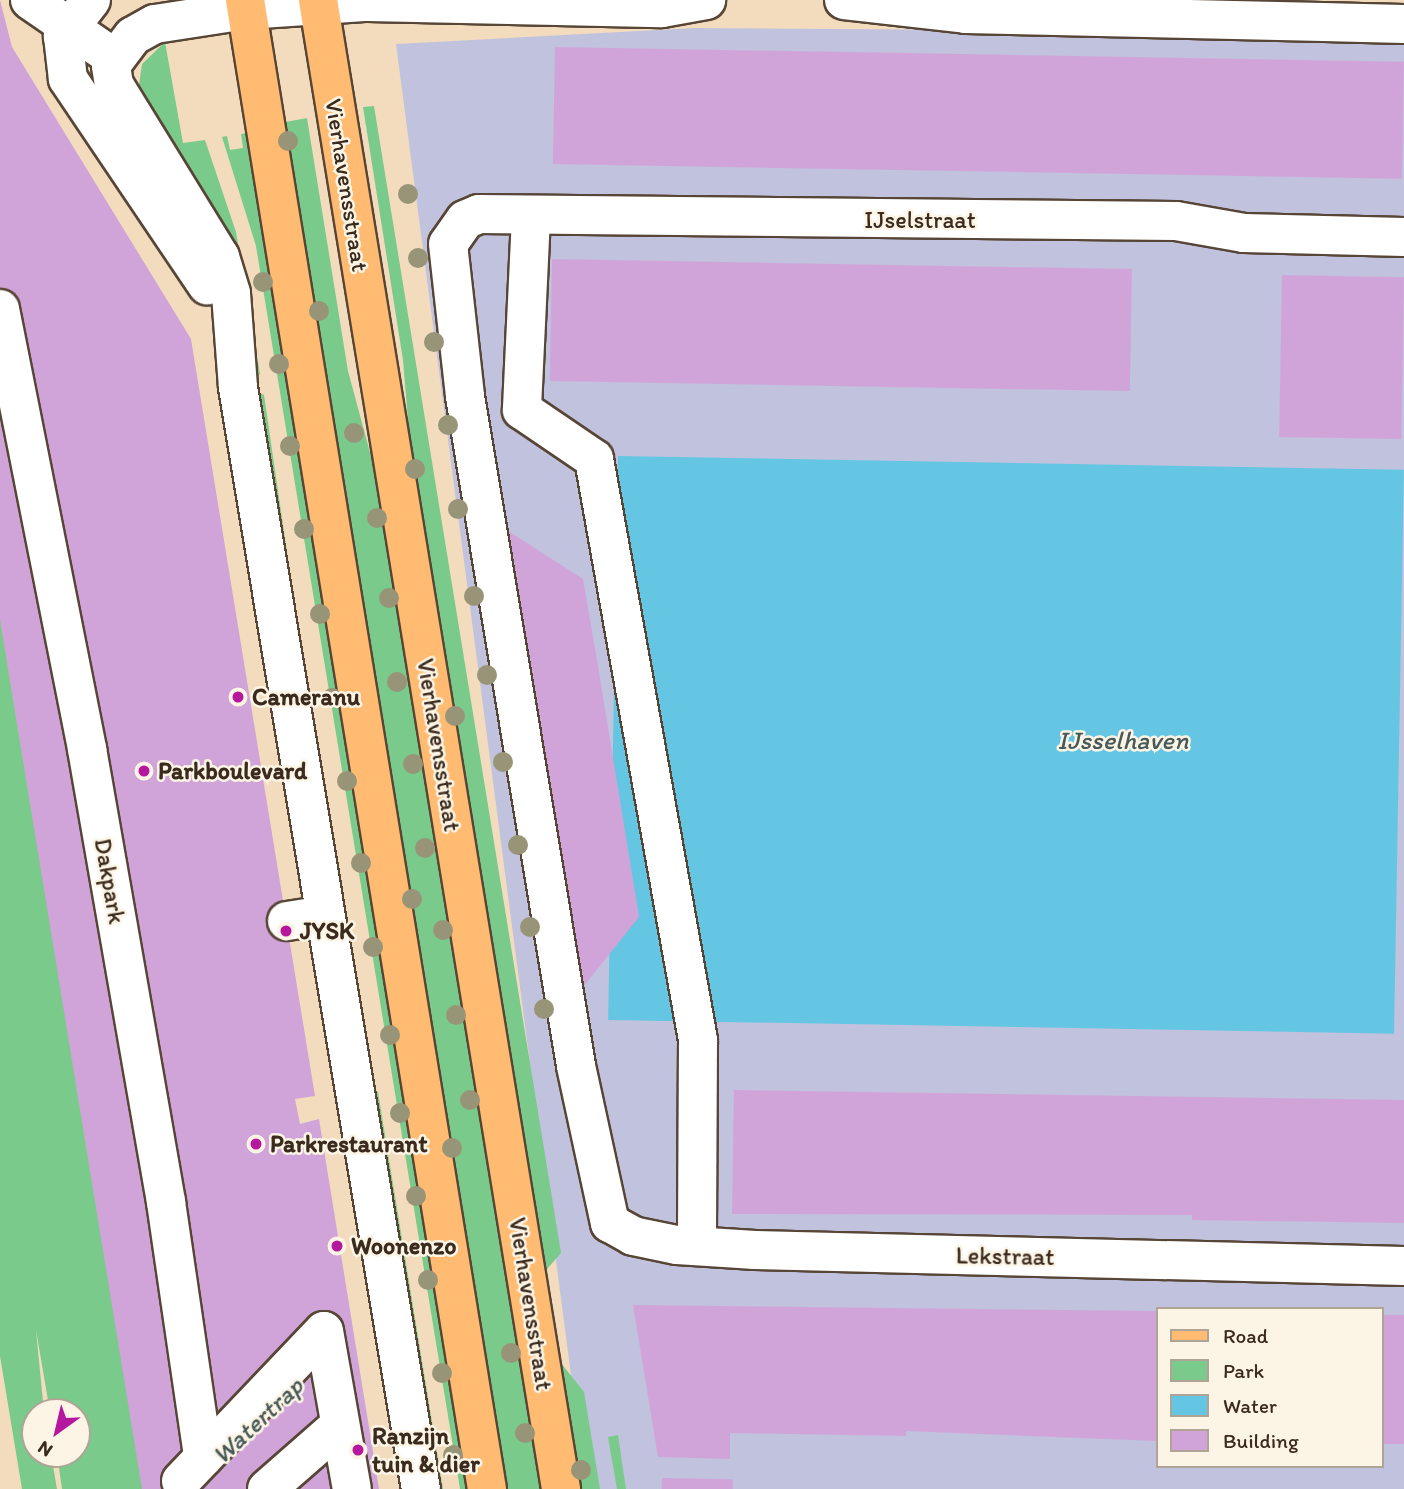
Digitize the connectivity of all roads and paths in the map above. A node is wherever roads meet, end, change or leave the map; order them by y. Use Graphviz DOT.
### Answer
graph roads {
  1 [pos="30,0"];
  2 [pos="706,0"];
  3 [pos="844,0"];
  4 [pos="318,1"];
  5 [pos="245,5"];
  6 [pos="79,12"];
  7 [pos="1404,24"];
  8 [pos="114,58"];
  9 [pos="531,217"];
  10 [pos="1404,237"];
  11 [pos="0,309"];
  12 [pos="230,334"];
  13 [pos="610,1223"];
  14 [pos="697,1246"];
  15 [pos="1404,1266"];
  16 [pos="340,1425"];
  17 [pos="267,1489"];
  18 [pos="352,1489"];
  19 [pos="421,1489"];
  20 [pos="487,1489"];
  21 [pos="561,1489"];
  1 -- 6 [label="street"];
  2 -- 4 [label="street"];
  3 -- 7 [label="street"];
  4 -- 5 [label="street"];
  4 -- 21 [label="main road, Vierhavensstraat"];
  5 -- 8 [label="street"];
  5 -- 20 [label="main road"];
  6 -- 8 [label="street"];
  6 -- 12 [label="street"];
  8 -- 12 [label="street"];
  9 -- 10 [label="street, IJselstraat"];
  9 -- 13 [label="street, IJselstraat"];
  9 -- 14 [label="street"];
  11 -- 16 [label="street, Dakpark"];
  12 -- 19 [label="street"];
  13 -- 14 [label="street, Lekstraat"];
  14 -- 15 [label="street, Lekstraat"];
  16 -- 17 [label="street"];
  16 -- 18 [label="street, Dakpark"];
}
